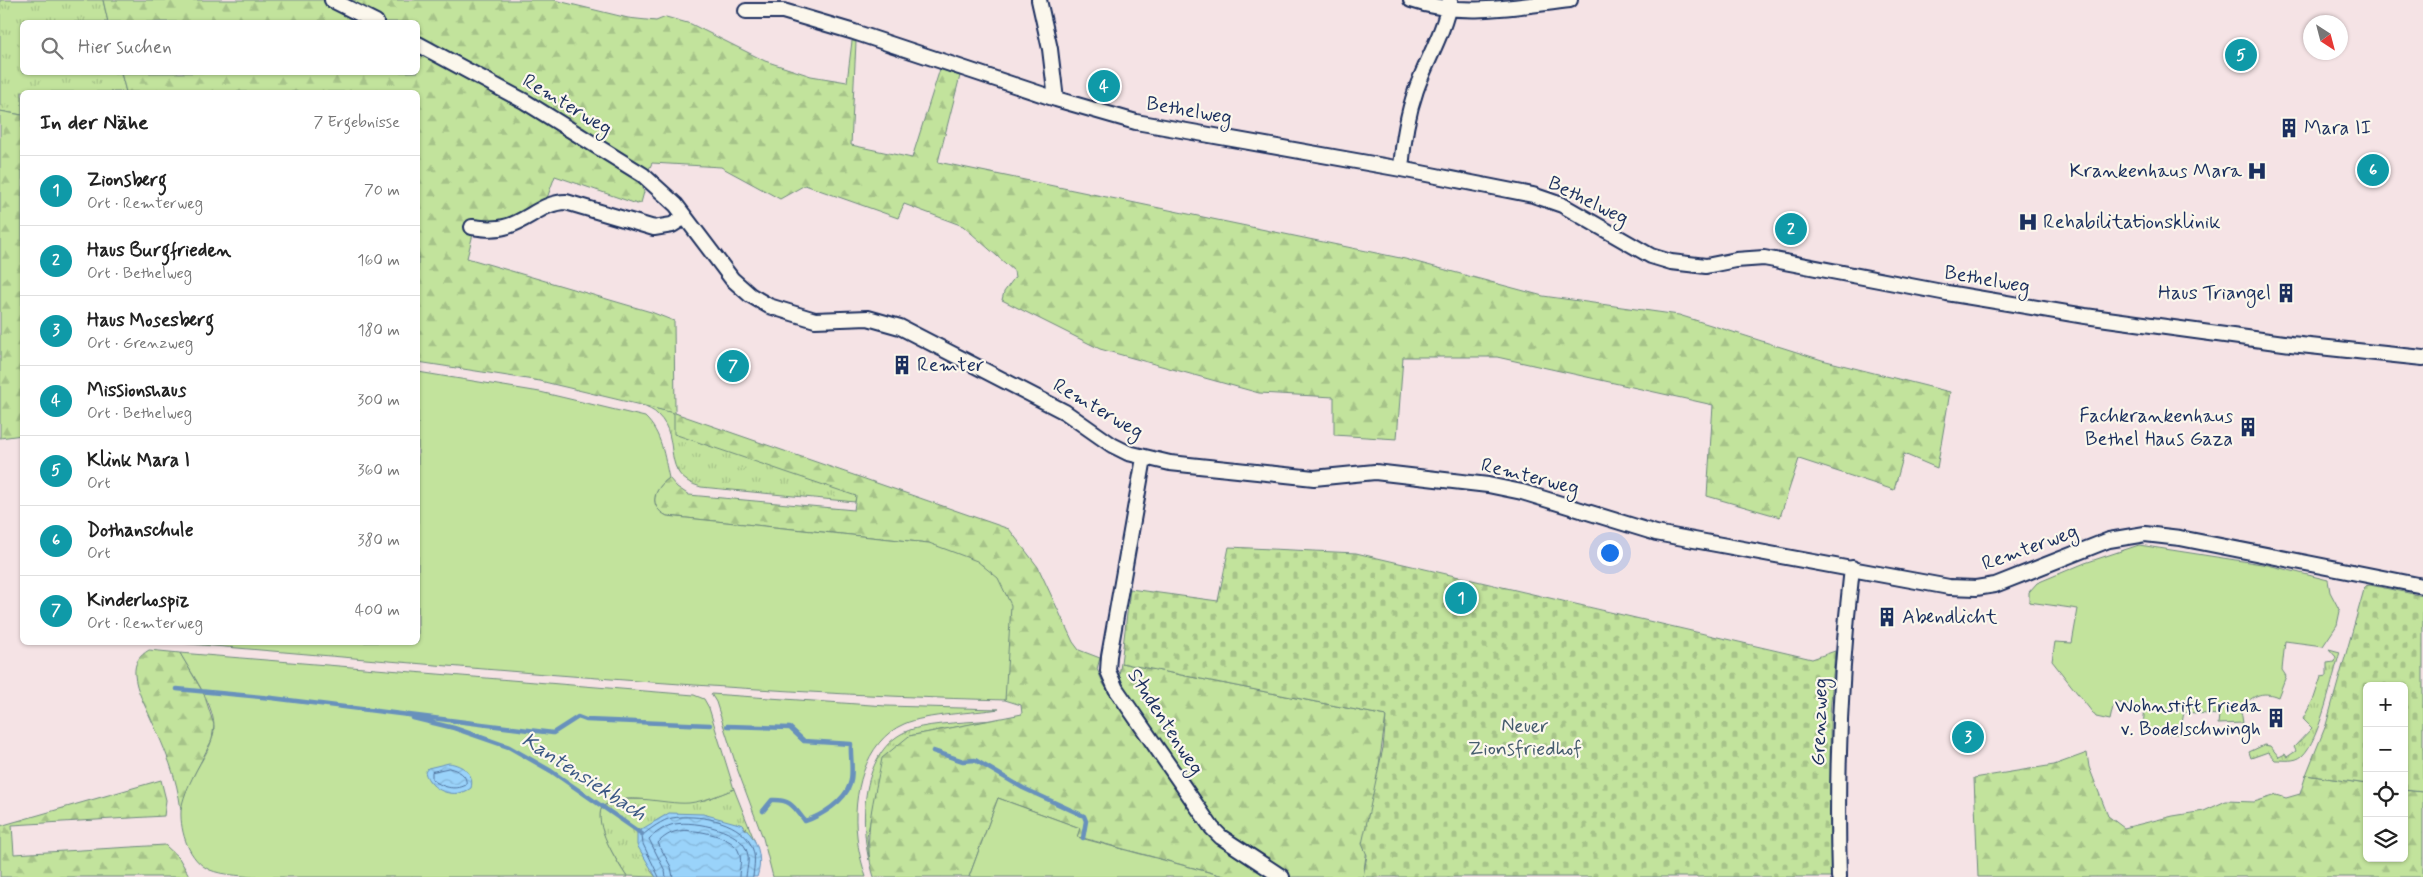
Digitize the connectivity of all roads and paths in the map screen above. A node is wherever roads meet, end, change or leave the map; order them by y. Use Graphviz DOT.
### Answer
graph roads {
  1 [pos="332,0"];
  2 [pos="1039,0"];
  3 [pos="1411,0"];
  4 [pos="1570,0"];
  5 [pos="1449,5"];
  6 [pos="746,10"];
  7 [pos="372,20"];
  8 [pos="420,45"];
  9 [pos="1056,99"];
  10 [pos="1401,169"];
  11 [pos="685,217"];
  12 [pos="472,227"];
  13 [pos="2423,358"];
  14 [pos="1144,458"];
  15 [pos="1852,568"];
  16 [pos="2423,586"];
  17 [pos="1282,877"];
  18 [pos="1839,877"];
  1 -- 7 [label="street"];
  2 -- 9 [label="street"];
  3 -- 5 [label="street"];
  4 -- 5 [label="street"];
  5 -- 10 [label="street"];
  6 -- 9 [label="street, Bethelweg"];
  8 -- 11 [label="street, Remterweg"];
  9 -- 10 [label="street, Bethelweg"];
  10 -- 13 [label="street, Bethelweg"];
  11 -- 12 [label="street"];
  11 -- 14 [label="street, Remterweg"];
  14 -- 15 [label="street, Remterweg"];
  14 -- 17 [label="street, Studentenweg"];
  15 -- 16 [label="street, Remterweg"];
  15 -- 18 [label="street, Grenzweg"];
}
